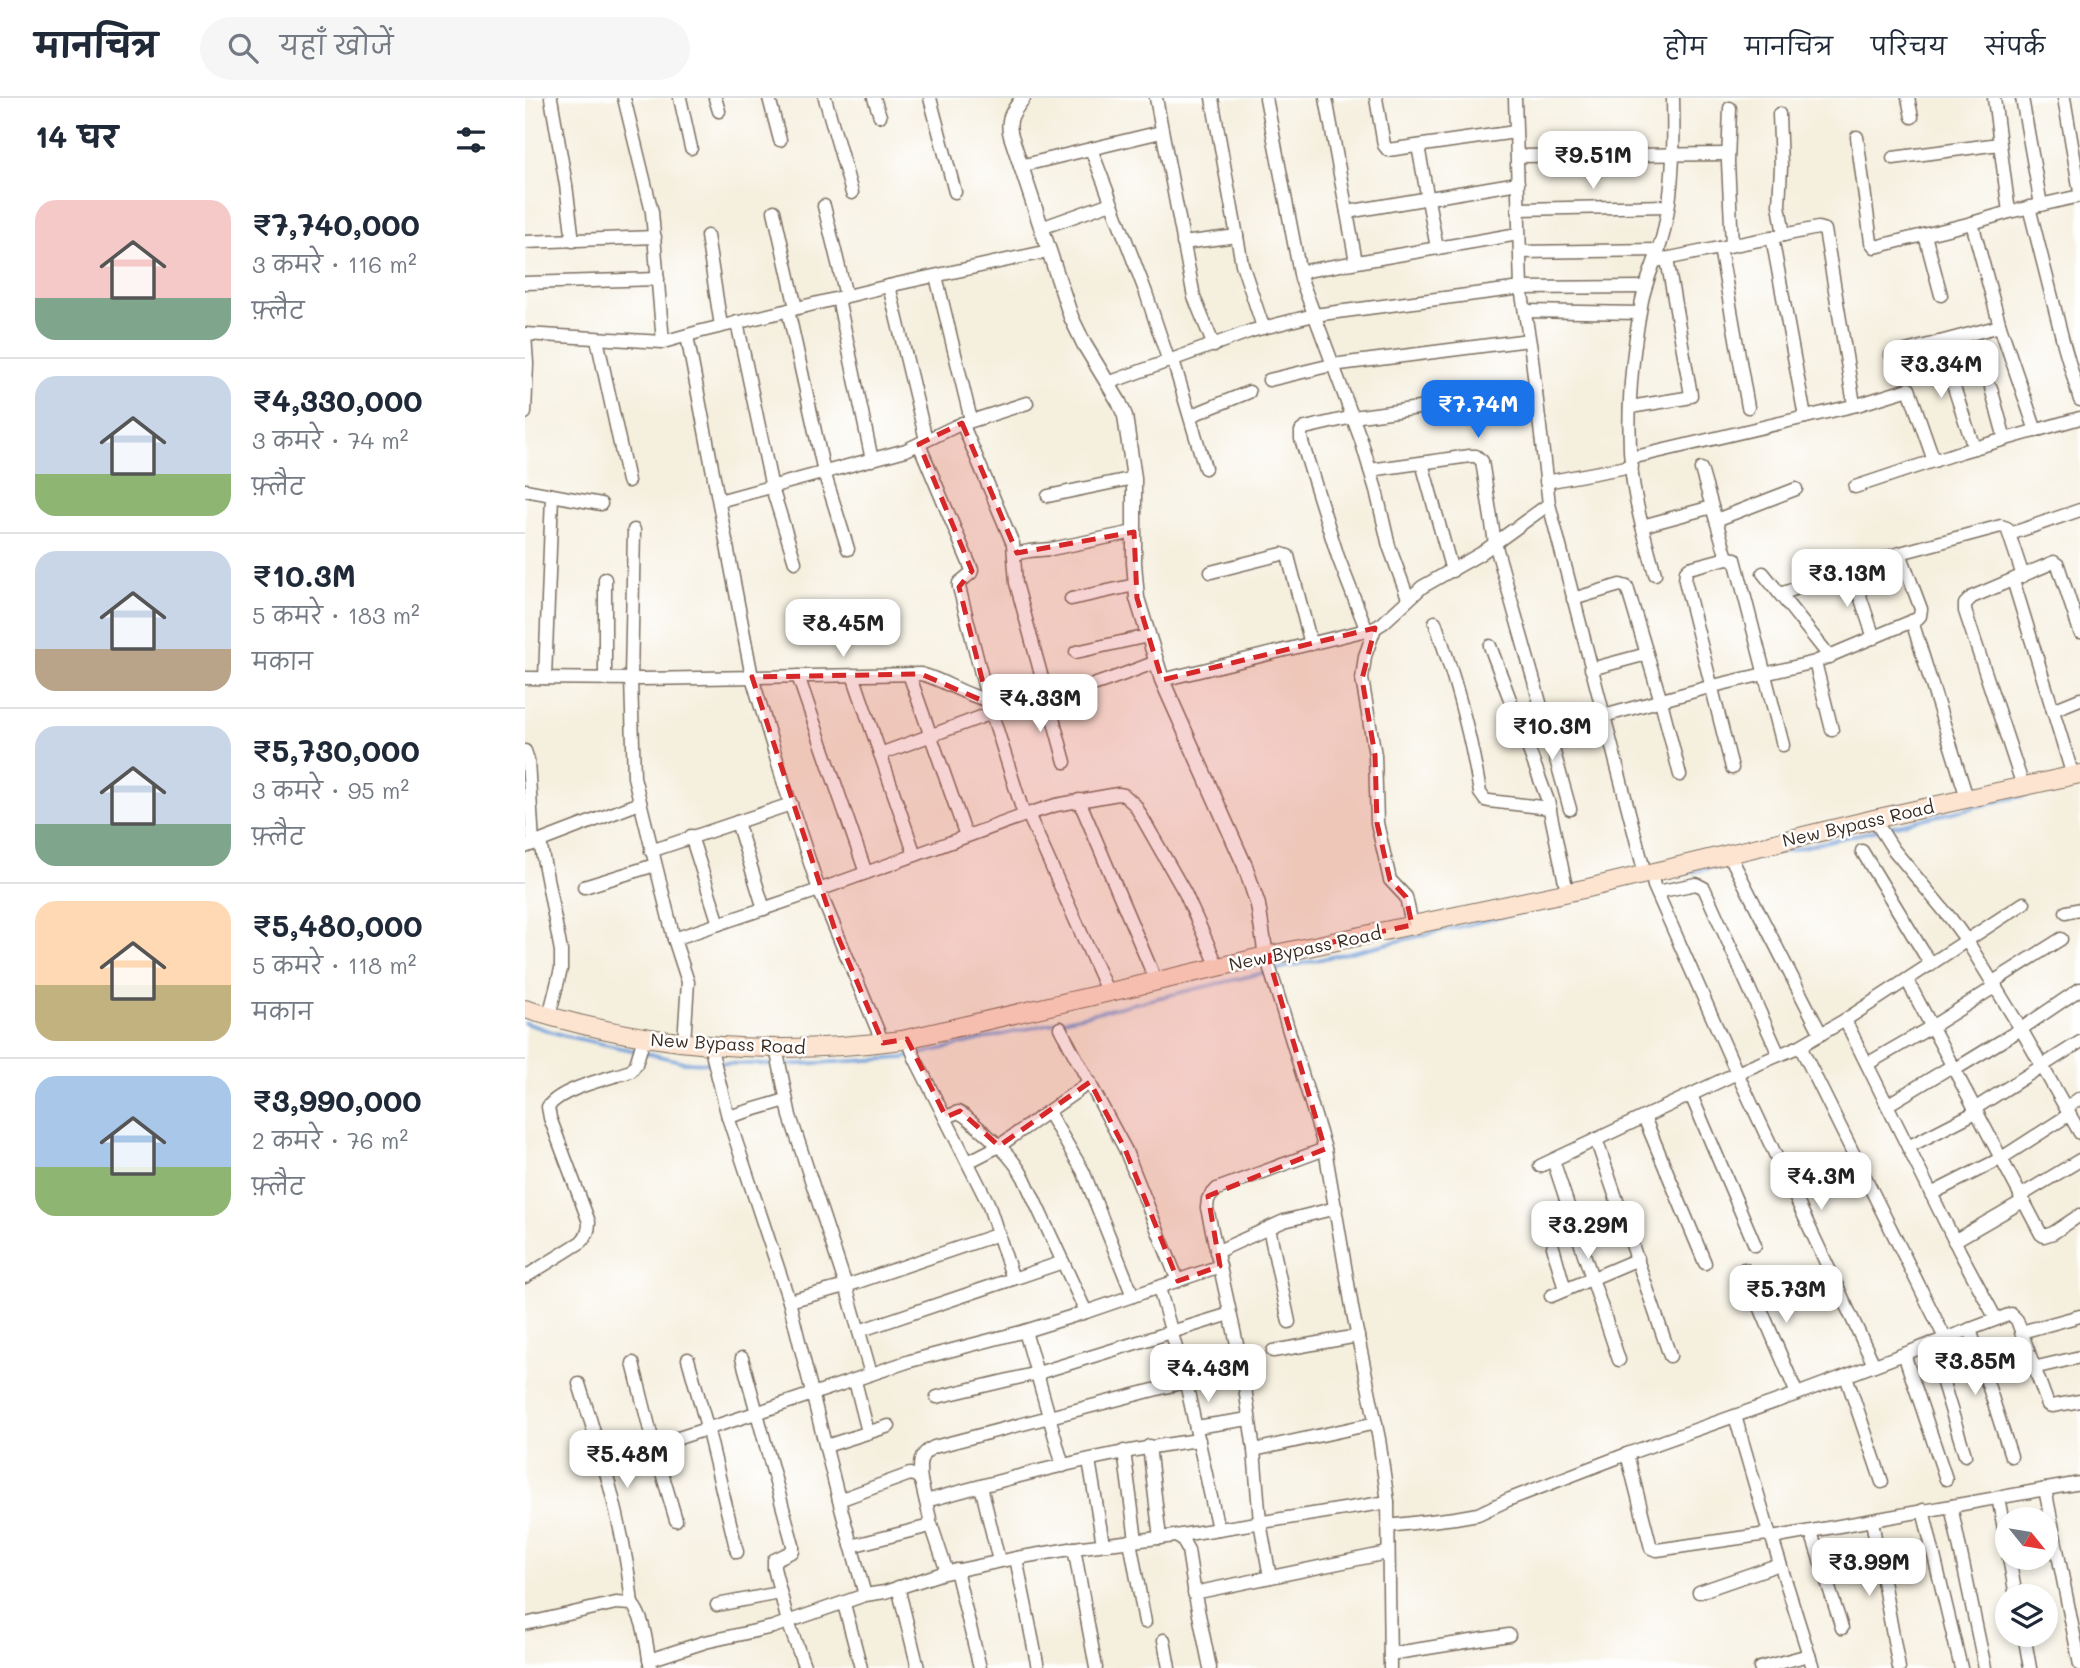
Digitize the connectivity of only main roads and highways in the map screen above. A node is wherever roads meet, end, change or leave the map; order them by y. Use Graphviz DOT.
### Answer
graph roads {
  1 [pos="2077,775"];
  2 [pos="525,1009"];
  1 -- 2 [label="main road, New Bypass Road"];
}
